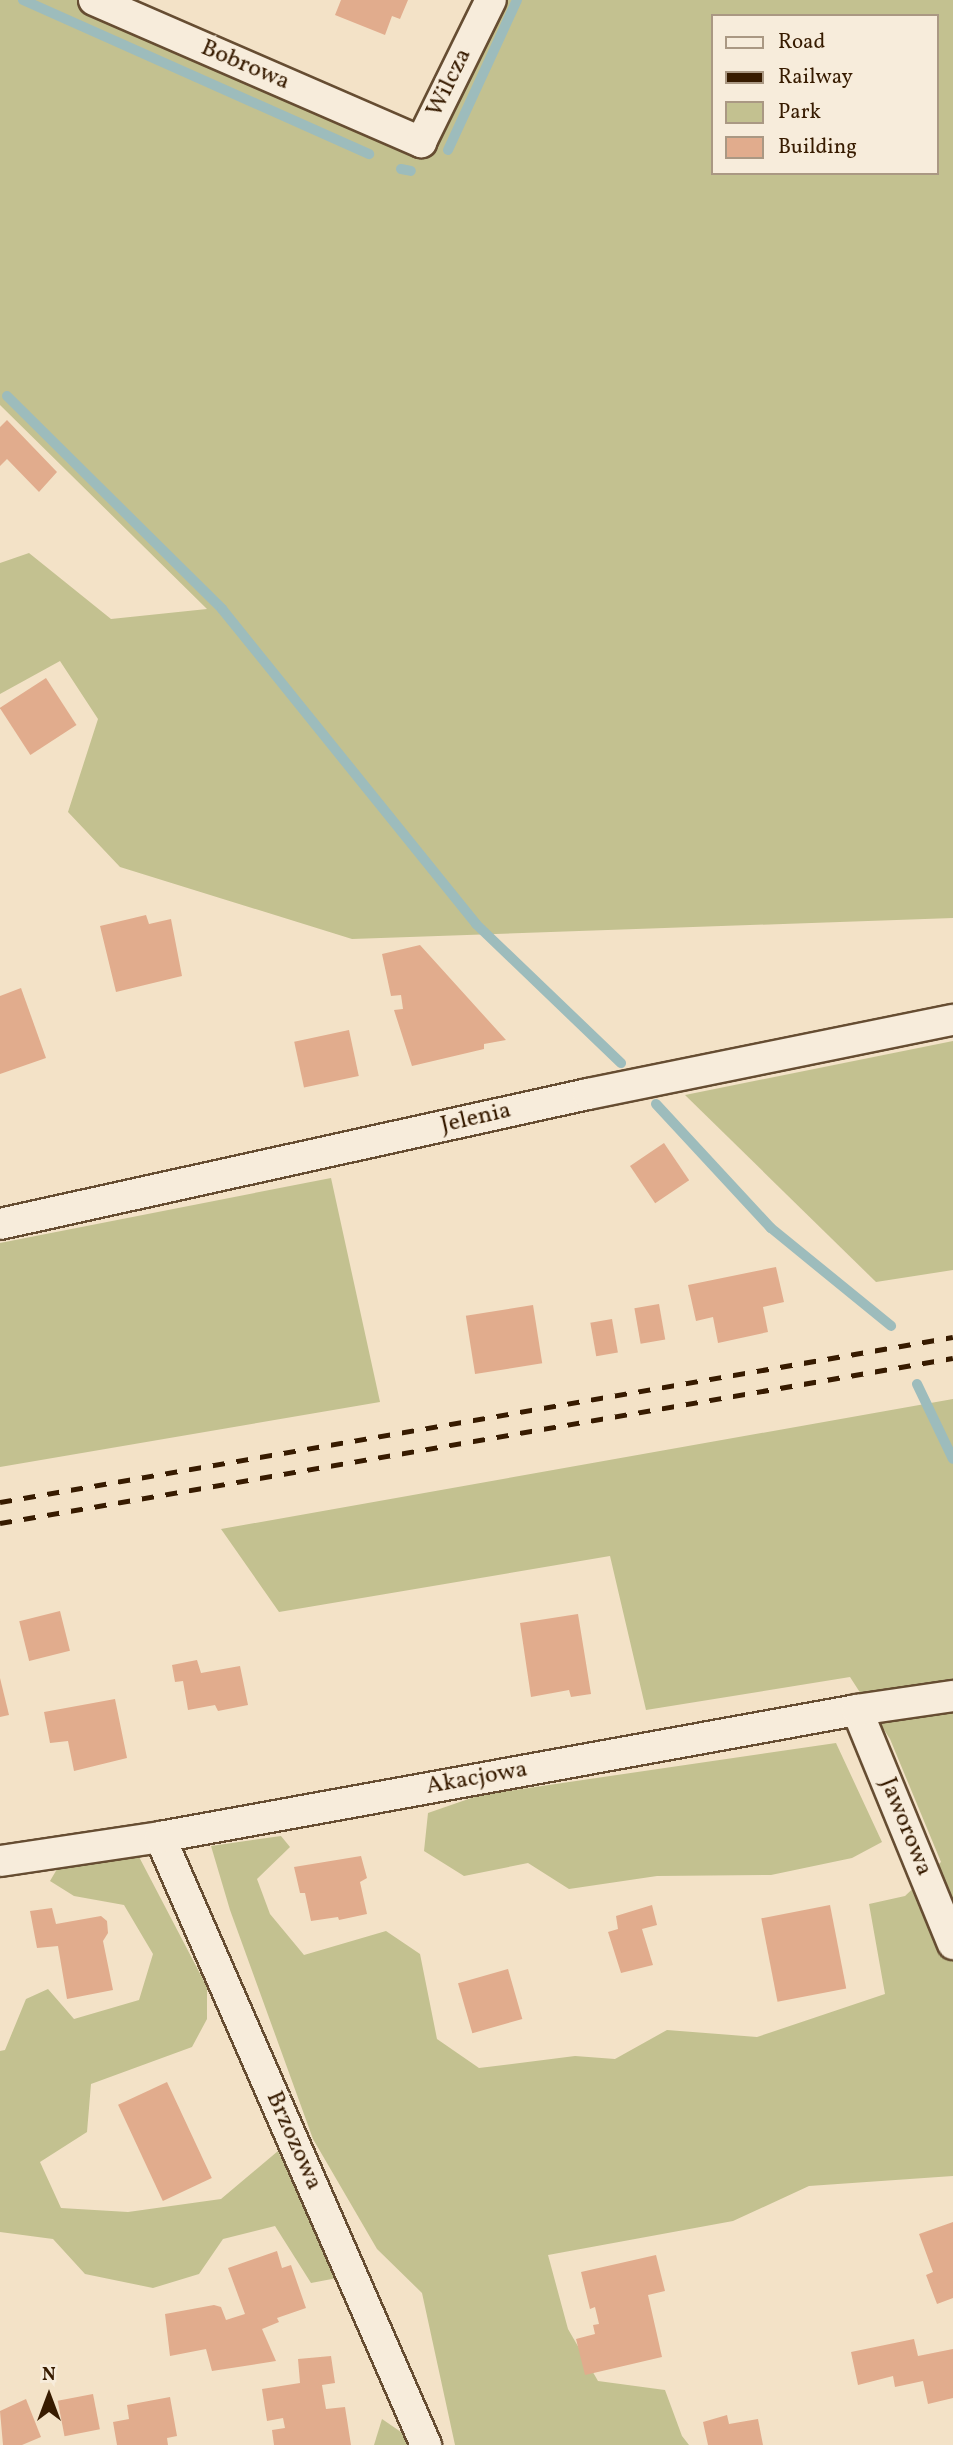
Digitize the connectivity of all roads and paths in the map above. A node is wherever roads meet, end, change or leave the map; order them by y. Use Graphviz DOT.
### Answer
graph roads {
  1 [pos="94,0"];
  2 [pos="491,0"];
  3 [pos="396,131"];
  4 [pos="953,1020"];
  5 [pos="0,1224"];
  6 [pos="953,1696"];
  7 [pos="857,1710"];
  8 [pos="160,1837"];
  9 [pos="0,1861"];
  10 [pos="953,1944"];
  11 [pos="426,2445"];
  1 -- 3 [label="street, Bobrowa"];
  2 -- 3 [label="street, Wilcza"];
  4 -- 5 [label="street, Jelenia"];
  6 -- 7 [label="street, Akacjowa"];
  7 -- 8 [label="street, Akacjowa"];
  7 -- 10 [label="street, Jaworowa"];
  8 -- 9 [label="street, Akacjowa"];
  8 -- 11 [label="street, Brzozowa"];
}
